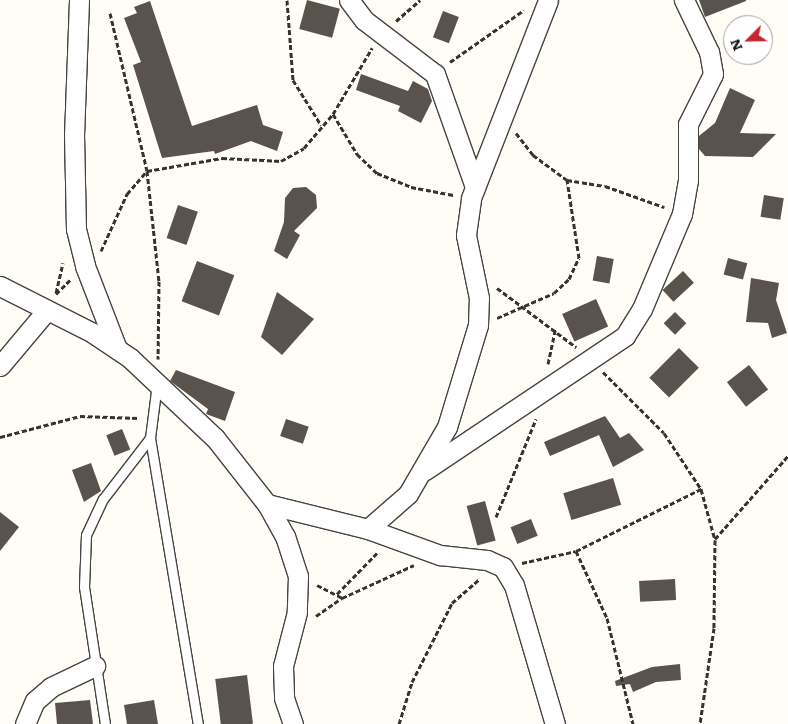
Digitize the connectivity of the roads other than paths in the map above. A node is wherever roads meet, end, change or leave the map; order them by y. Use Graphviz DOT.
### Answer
graph roads {
  1 [pos="79,0"];
  2 [pos="350,0"];
  3 [pos="684,0"];
  4 [pos="541,2"];
  5 [pos="473,193"];
  6 [pos="0,286"];
  7 [pos="47,310"];
  8 [pos="117,349"];
  9 [pos="0,366"];
  10 [pos="157,382"];
  11 [pos="150,438"];
  12 [pos="425,470"];
  13 [pos="267,504"];
  14 [pos="368,529"];
  15 [pos="95,666"];
  16 [pos="25,724"];
  17 [pos="105,724"];
  18 [pos="198,724"];
  19 [pos="293,724"];
  20 [pos="555,724"];
  1 -- 8 [label="street"];
  2 -- 5 [label="street"];
  3 -- 12 [label="street"];
  4 -- 5 [label="street"];
  5 -- 12 [label="street"];
  6 -- 7 [label="street"];
  7 -- 8 [label="street"];
  7 -- 9 [label="street"];
  8 -- 10 [label="street"];
  10 -- 11 [label="lane"];
  10 -- 13 [label="street"];
  11 -- 15 [label="lane"];
  11 -- 18 [label="lane"];
  12 -- 14 [label="street"];
  13 -- 14 [label="street"];
  13 -- 19 [label="street"];
  14 -- 20 [label="street"];
  15 -- 16 [label="street"];
  15 -- 17 [label="lane"];
}
